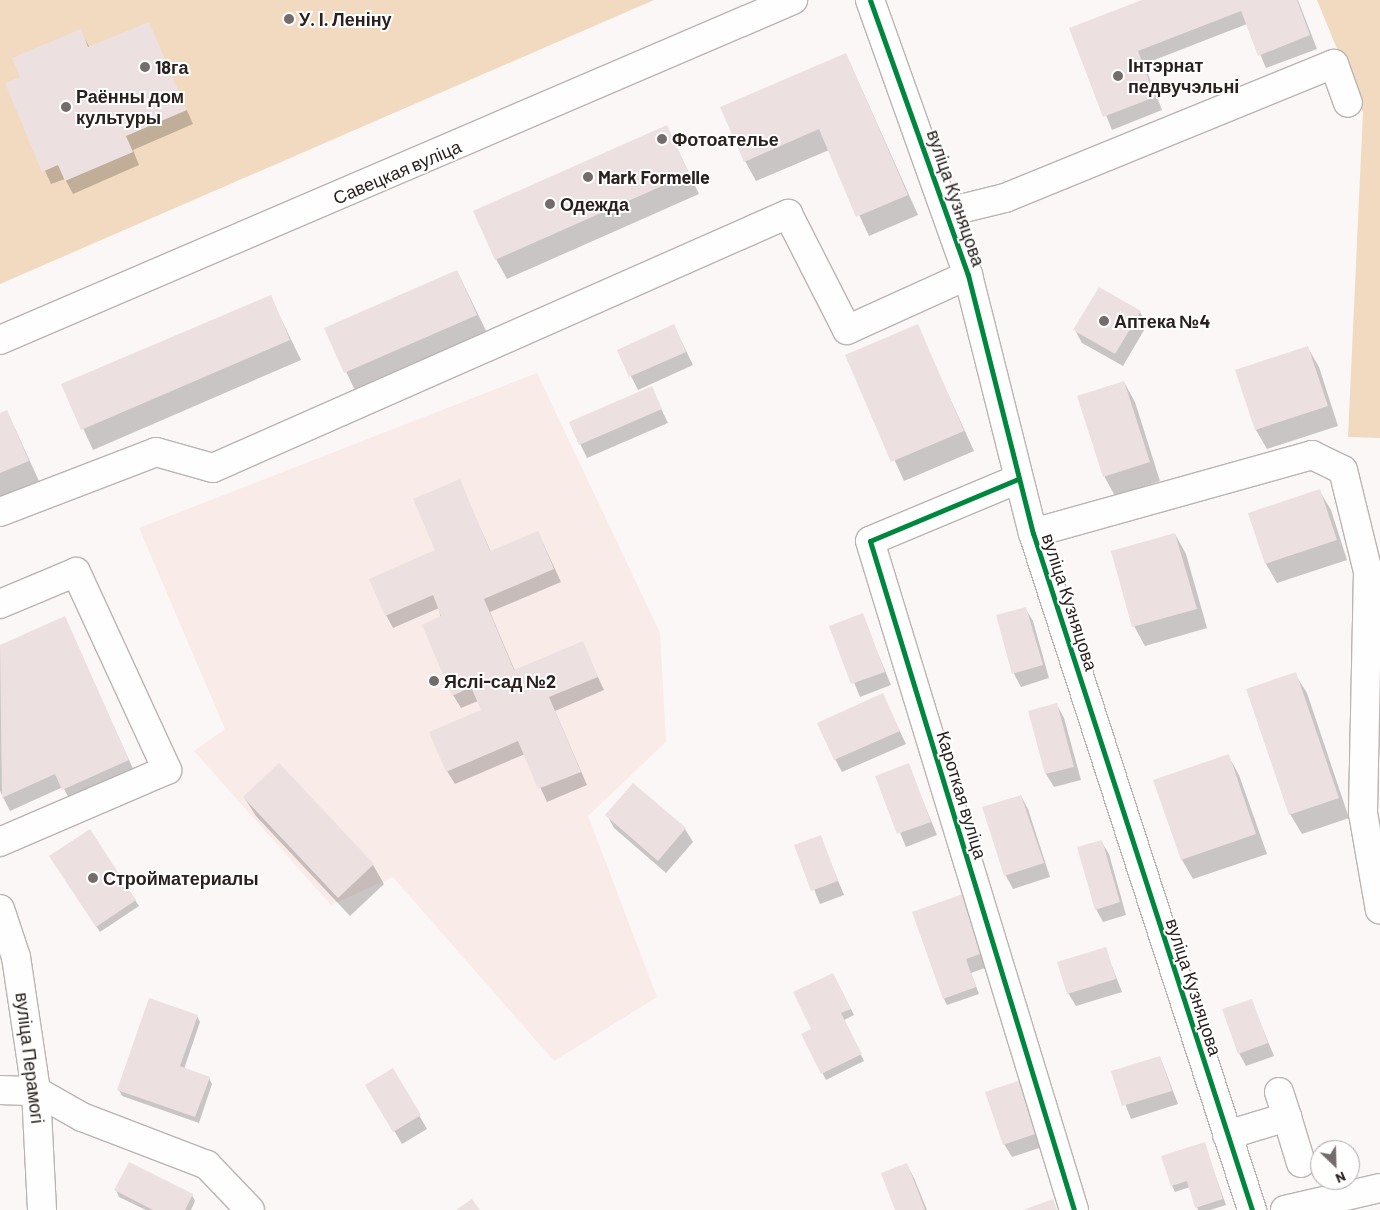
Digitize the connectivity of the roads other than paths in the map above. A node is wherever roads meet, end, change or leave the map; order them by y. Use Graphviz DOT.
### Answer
graph roads {
  1 [pos="793,0"];
  2 [pos="870,0"];
  3 [pos="1348,103"];
  4 [pos="948,212"];
  5 [pos="968,275"];
  6 [pos="0,340"];
  7 [pos="1018,479"];
  8 [pos="0,512"];
  9 [pos="1033,533"];
  10 [pos="0,604"];
  11 [pos="0,842"];
  12 [pos="0,909"];
  13 [pos="1380,910"];
  14 [pos="0,1090"];
  15 [pos="36,1091"];
  16 [pos="1228,1135"];
  17 [pos="1301,1163"];
  18 [pos="1380,1188"];
  19 [pos="1296,1209"];
  20 [pos="42,1210"];
  21 [pos="250,1210"];
  22 [pos="1074,1210"];
  23 [pos="1252,1210"];
  1 -- 6 [label="street, Савецкая вуліца"];
  2 -- 4 [label="street, вуліца Кузняцова"];
  3 -- 4 [label="street"];
  4 -- 5 [label="street, вуліца Кузняцова"];
  5 -- 7 [label="street, вуліца Кузняцова"];
  5 -- 8 [label="street"];
  7 -- 9 [label="street, вуліца Кузняцова"];
  7 -- 22 [label="street, Кароткая вуліца"];
  9 -- 13 [label="street"];
  9 -- 16 [label="street, вуліца Кузняцова"];
  10 -- 11 [label="street"];
  12 -- 15 [label="street, вуліца Перамогі"];
  14 -- 15 [label="street"];
  15 -- 20 [label="street, вуліца Перамогі"];
  15 -- 21 [label="street"];
  16 -- 17 [label="street"];
  16 -- 23 [label="street, вуліца Кузняцова"];
  18 -- 19 [label="street"];
}
